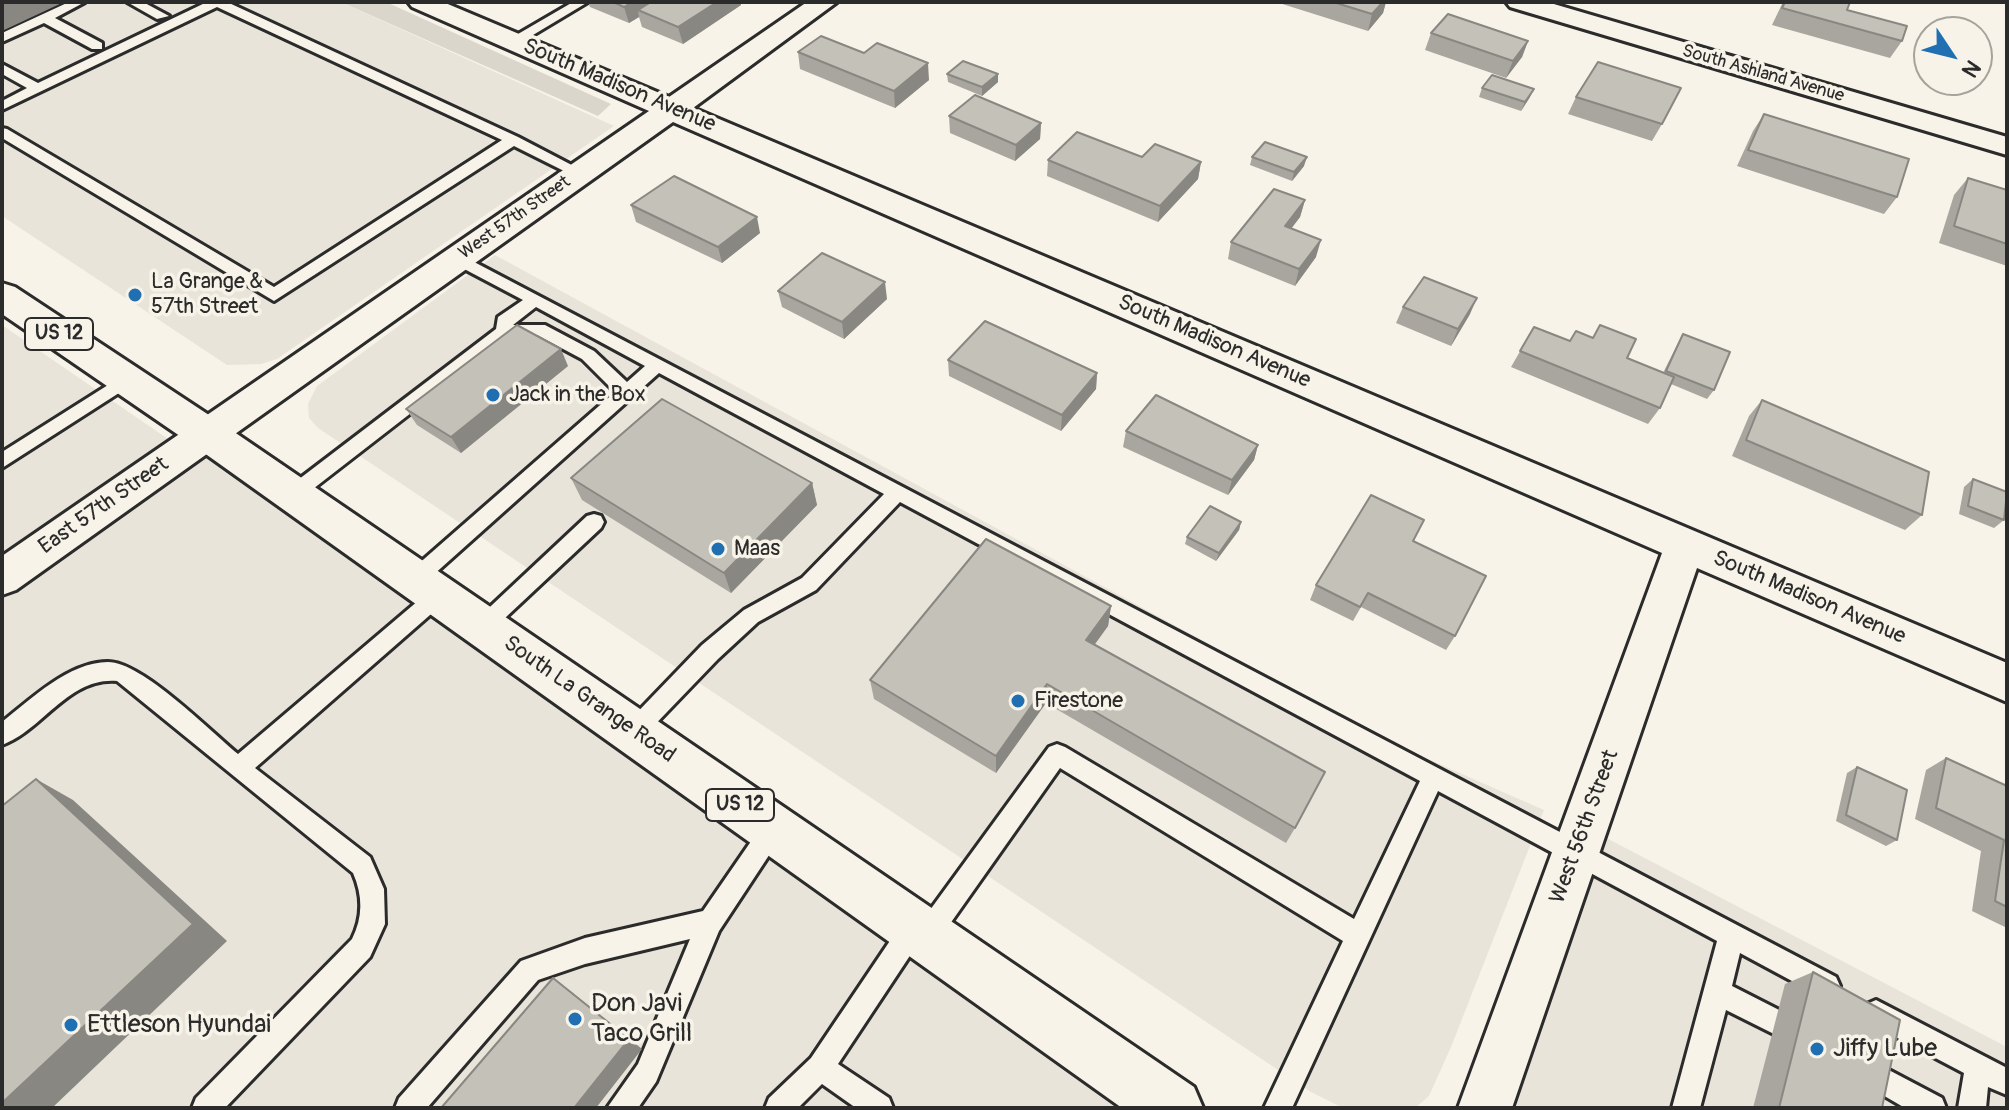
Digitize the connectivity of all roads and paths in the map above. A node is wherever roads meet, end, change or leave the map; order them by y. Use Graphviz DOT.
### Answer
graph roads {
  1 [pos="79,2"];
  2 [pos="133,2"];
  3 [pos="421,2"];
  4 [pos="582,2"];
  5 [pos="824,2"];
  6 [pos="1519,2"];
  7 [pos="162,16"];
  8 [pos="44,18"];
  9 [pos="2,38"];
  10 [pos="513,41"];
  11 [pos="97,46"];
  12 [pos="2,68"];
  13 [pos="38,89"];
  14 [pos="2,106"];
  15 [pos="672,108"];
  16 [pos="2,132"];
  17 [pos="513,140"];
  18 [pos="2007,146"];
  19 [pos="579,173"];
  20 [pos="457,258"];
  21 [pos="2,296"];
  22 [pos="535,300"];
  23 [pos="505,331"];
  24 [pos="657,365"];
  25 [pos="127,379"];
  26 [pos="625,391"];
  27 [pos="207,434"];
  28 [pos="2,461"];
  29 [pos="898,492"];
  30 [pos="293,494"];
  31 [pos="594,522"];
  32 [pos="1685,545"];
  33 [pos="2,578"];
  34 [pos="427,587"];
  35 [pos="483,626"];
  36 [pos="2007,683"];
  37 [pos="634,731"];
  38 [pos="2,735"];
  39 [pos="238,768"];
  40 [pos="1434,776"];
  41 [pos="773,829"];
  42 [pos="1576,853"];
  43 [pos="710,922"];
  44 [pos="920,931"];
  45 [pos="1358,936"];
  46 [pos="1731,936"];
  47 [pos="1718,992"];
  48 [pos="1776,1022"];
  49 [pos="1978,1066"];
  50 [pos="820,1067"];
  51 [pos="1860,1067"];
  52 [pos="2007,1082"];
  53 [pos="206,1108"];
  54 [pos="409,1108"];
  55 [pos="621,1108"];
  56 [pos="779,1108"];
  57 [pos="879,1108"];
  58 [pos="1173,1108"];
  59 [pos="1278,1108"];
  60 [pos="1485,1108"];
  61 [pos="1686,1108"];
  62 [pos="1932,1108"];
  63 [pos="1972,1108"];
  1 -- 8 [label="lane"];
  2 -- 7 [label="lane"];
  3 -- 10 [label="street, South Madison Avenue"];
  4 -- 10 [label="lane"];
  5 -- 15 [label="street, West 57th Street"];
  6 -- 18 [label="street, South Ashland Avenue"];
  8 -- 9 [label="lane"];
  8 -- 11 [label="lane"];
  10 -- 15 [label="street, South Madison Avenue"];
  12 -- 13 [label="lane"];
  13 -- 14 [label="lane"];
  13 -- 17 [label="lane"];
  15 -- 19 [label="street, West 57th Street"];
  15 -- 32 [label="street, South Madison Avenue"];
  16 -- 17 [label="lane"];
  17 -- 19 [label="lane"];
  19 -- 20 [label="street, West 57th Street"];
  20 -- 22 [label="lane"];
  20 -- 27 [label="street, West 57th Street"];
  21 -- 25 [label="main road, South La Grange Road / US 12"];
  22 -- 23 [label="lane"];
  22 -- 24 [label="lane"];
  23 -- 26 [label="lane"];
  23 -- 30 [label="lane"];
  24 -- 26 [label="lane"];
  24 -- 29 [label="lane"];
  25 -- 27 [label="main road, South La Grange Road / US 12"];
  25 -- 28 [label="lane"];
  26 -- 34 [label="lane"];
  27 -- 30 [label="main road, South La Grange Road / US 12"];
  27 -- 33 [label="street, East 57th Street"];
  29 -- 37 [label="lane"];
  29 -- 40 [label="lane"];
  30 -- 34 [label="main road, South La Grange Road / US 12"];
  31 -- 35 [label="lane"];
  32 -- 36 [label="street, South Madison Avenue"];
  32 -- 42 [label="street, West 56th Street"];
  34 -- 35 [label="main road, South La Grange Road / US 12"];
  34 -- 39 [label="lane"];
  35 -- 37 [label="main road, South La Grange Road / US 12"];
  37 -- 41 [label="main road, South La Grange Road / US 12"];
  38 -- 39 [label="lane"];
  39 -- 53 [label="lane"];
  40 -- 42 [label="lane"];
  40 -- 45 [label="lane"];
  41 -- 43 [label="lane"];
  41 -- 44 [label="main road, South La Grange Road / US 12"];
  42 -- 46 [label="lane"];
  42 -- 60 [label="street, West 56th Street"];
  43 -- 54 [label="lane"];
  43 -- 55 [label="lane"];
  44 -- 45 [label="lane"];
  44 -- 50 [label="lane"];
  44 -- 58 [label="main road, South La Grange Road / US 12"];
  45 -- 59 [label="lane"];
  46 -- 47 [label="lane"];
  46 -- 49 [label="lane"];
  47 -- 48 [label="lane"];
  47 -- 61 [label="lane"];
  49 -- 52 [label="lane"];
  49 -- 63 [label="lane"];
  50 -- 56 [label="lane"];
  50 -- 57 [label="lane"];
  51 -- 62 [label="lane"];
}
